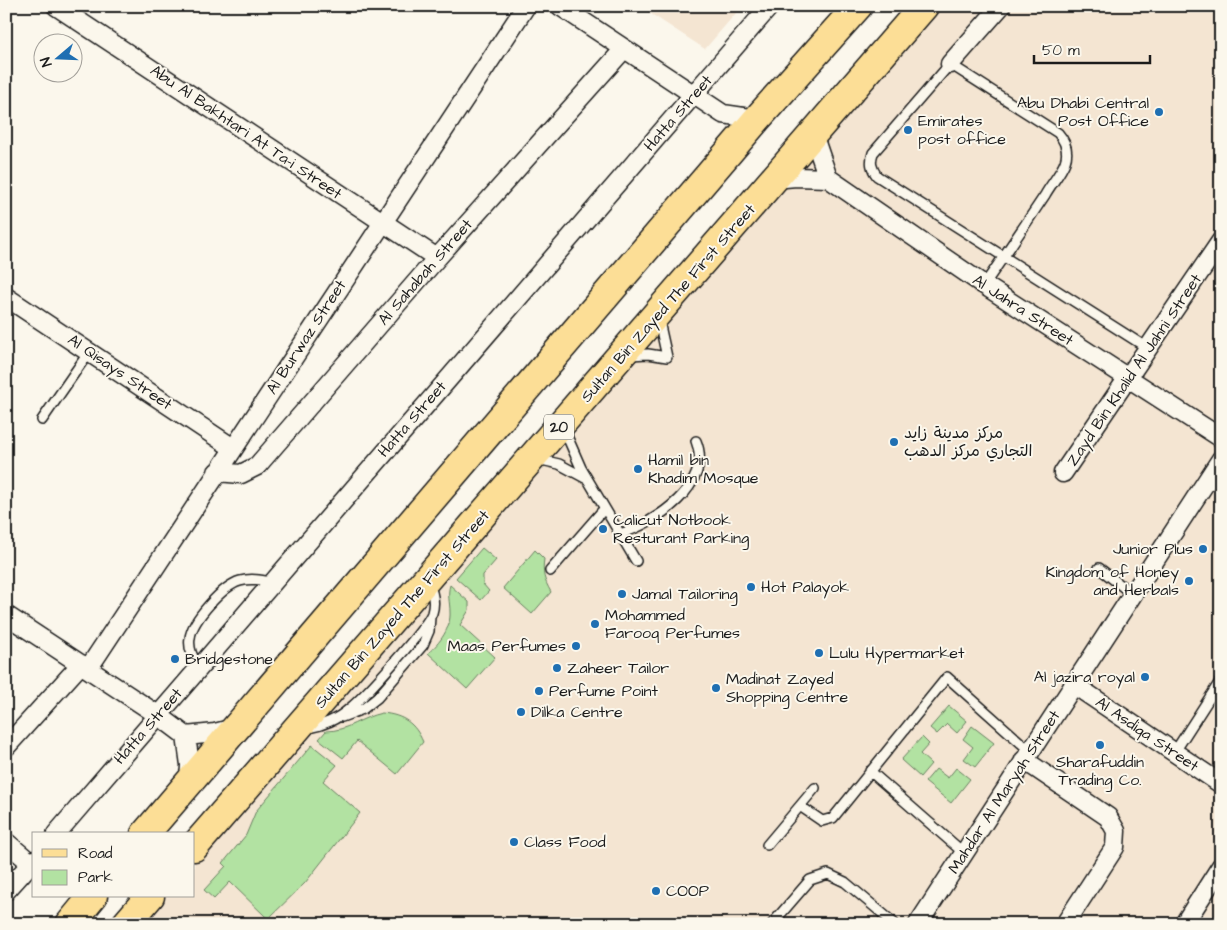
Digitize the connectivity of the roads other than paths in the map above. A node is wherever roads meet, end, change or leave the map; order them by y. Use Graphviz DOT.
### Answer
graph roads {
  1 [pos="56,6"];
  2 [pos="526,6"];
  3 [pos="560,6"];
  4 [pos="770,6"];
  5 [pos="858,6"];
  6 [pos="924,6"];
  7 [pos="1001,6"];
  8 [pos="624,49"];
  9 [pos="950,64"];
  10 [pos="694,95"];
  11 [pos="724,114"];
  12 [pos="757,119"];
  13 [pos="813,134"];
  14 [pos="738,141"];
  15 [pos="828,178"];
  16 [pos="774,179"];
  17 [pos="382,222"];
  18 [pos="1221,241"];
  19 [pos="1004,256"];
  20 [pos="437,258"];
  21 [pos="984,285"];
  22 [pos="6,297"];
  23 [pos="1149,349"];
  24 [pos="89,352"];
  25 [pos="1130,378"];
  26 [pos="42,420"];
  27 [pos="562,424"];
  28 [pos="1221,438"];
  29 [pos="696,441"];
  30 [pos="233,448"];
  31 [pos="532,459"];
  32 [pos="1221,459"];
  33 [pos="217,472"];
  34 [pos="1063,473"];
  35 [pos="586,479"];
  36 [pos="604,509"];
  37 [pos="620,534"];
  38 [pos="636,561"];
  39 [pos="1099,568"];
  40 [pos="550,571"];
  41 [pos="427,580"];
  42 [pos="271,582"];
  43 [pos="1132,594"];
  44 [pos="6,615"];
  45 [pos="84,666"];
  46 [pos="199,667"];
  47 [pos="1221,680"];
  48 [pos="1072,684"];
  49 [pos="158,715"];
  50 [pos="234,728"];
  51 [pos="298,730"];
  52 [pos="186,736"];
  53 [pos="6,747"];
  54 [pos="1174,752"];
  55 [pos="1027,755"];
  56 [pos="870,771"];
  57 [pos="188,782"];
  58 [pos="1221,784"];
  59 [pos="814,788"];
  60 [pos="800,806"];
  61 [pos="58,832"];
  62 [pos="147,832"];
  63 [pos="6,842"];
  64 [pos="767,845"];
  65 [pos="195,846"];
  66 [pos="965,854"];
  67 [pos="32,862"];
  68 [pos="1221,866"];
  69 [pos="6,891"];
  70 [pos="91,898"];
  71 [pos="148,898"];
  72 [pos="70,924"];
  73 [pos="126,924"];
  74 [pos="772,924"];
  75 [pos="896,924"];
  76 [pos="918,924"];
  77 [pos="1065,924"];
  78 [pos="1184,924"];
  1 -- 17 [label="street, Abu Al Bakhtari At Ta-i Street"];
  2 -- 17 [label="street, Al Burwaz Street"];
  3 -- 8 [label="street"];
  4 -- 10 [label="street, Hatta Street"];
  5 -- 12 [label="main road"];
  6 -- 13 [label="main road, Sultan Bin Zayed The First Street / 20"];
  7 -- 9 [label="street"];
  8 -- 10 [label="street"];
  8 -- 20 [label="street, Al Sahabah Street"];
  9 -- 19 [label="lane"];
  9 -- 19 [label="lane"];
  10 -- 11 [label="street"];
  10 -- 42 [label="street, Hatta Street"];
  11 -- 12 [label="street"];
  11 -- 14 [label="street"];
  12 -- 14 [label="main road"];
  13 -- 15 [label="street"];
  13 -- 16 [label="main road, Sultan Bin Zayed The First Street / 20"];
  14 -- 50 [label="main road"];
  15 -- 16 [label="street"];
  15 -- 21 [label="street, Al Jahra Street"];
  16 -- 27 [label="main road, Sultan Bin Zayed The First Street / 20"];
  17 -- 20 [label="street, Abu Al Bakhtari At Ta-i Street"];
  17 -- 30 [label="street, Al Burwaz Street"];
  18 -- 23 [label="street, Zayd Bin Khalid Al Jahni Street"];
  19 -- 21 [label="lane"];
  19 -- 23 [label="lane"];
  20 -- 33 [label="street, Al Sahabah Street"];
  21 -- 25 [label="street, Al Jahra Street"];
  22 -- 24 [label="street, Al Qisays Street"];
  23 -- 25 [label="street, Zayd Bin Khalid Al Jahni Street"];
  24 -- 26 [label="lane"];
  24 -- 30 [label="street, Al Qisays Street"];
  25 -- 28 [label="street, Al Jahra Street"];
  25 -- 34 [label="street, Zayd Bin Khalid Al Jahni Street"];
  27 -- 31 [label="main road, Sultan Bin Zayed The First Street / 20"];
  27 -- 35 [label="lane"];
  29 -- 37 [label="lane"];
  30 -- 33 [label="street, Al Burwaz Street"];
  31 -- 35 [label="lane"];
  31 -- 41 [label="main road, Sultan Bin Zayed The First Street / 20"];
  32 -- 43 [label="street, Mahdar Al Maryah Street"];
  33 -- 45 [label="street, Al Burwaz Street"];
  35 -- 36 [label="lane"];
  36 -- 37 [label="lane"];
  36 -- 40 [label="lane"];
  37 -- 38 [label="lane"];
  39 -- 43 [label="lane"];
  41 -- 51 [label="main road, Sultan Bin Zayed The First Street / 20"];
  41 -- 51 [label="lane"];
  42 -- 46 [label="street, Hatta Street"];
  42 -- 46 [label="lane"];
  43 -- 48 [label="street, Mahdar Al Maryah Street"];
  44 -- 45 [label="street"];
  45 -- 49 [label="street"];
  45 -- 53 [label="street, Al Burwaz Street"];
  46 -- 49 [label="street, Hatta Street"];
  47 -- 54 [label="lane"];
  48 -- 54 [label="street, Al Asdiqa Street"];
  48 -- 55 [label="street, Mahdar Al Maryah Street"];
  49 -- 52 [label="street"];
  49 -- 61 [label="street, Hatta Street"];
  50 -- 52 [label="street"];
  50 -- 57 [label="main road"];
  51 -- 65 [label="main road, Sultan Bin Zayed The First Street / 20"];
  52 -- 57 [label="street"];
  54 -- 58 [label="street, Al Asdiqa Street"];
  55 -- 56 [label="lane"];
  55 -- 66 [label="street, Mahdar Al Maryah Street"];
  55 -- 77 [label="street"];
  56 -- 60 [label="lane"];
  56 -- 66 [label="lane"];
  57 -- 62 [label="main road"];
  59 -- 60 [label="lane"];
  60 -- 64 [label="lane"];
  63 -- 67 [label="street"];
  66 -- 76 [label="street, Mahdar Al Maryah Street"];
  67 -- 69 [label="street"];
  68 -- 78 [label="street"];
  70 -- 72 [label="main road"];
  71 -- 73 [label="main road"];
  74 -- 75 [label="lane"];
}
